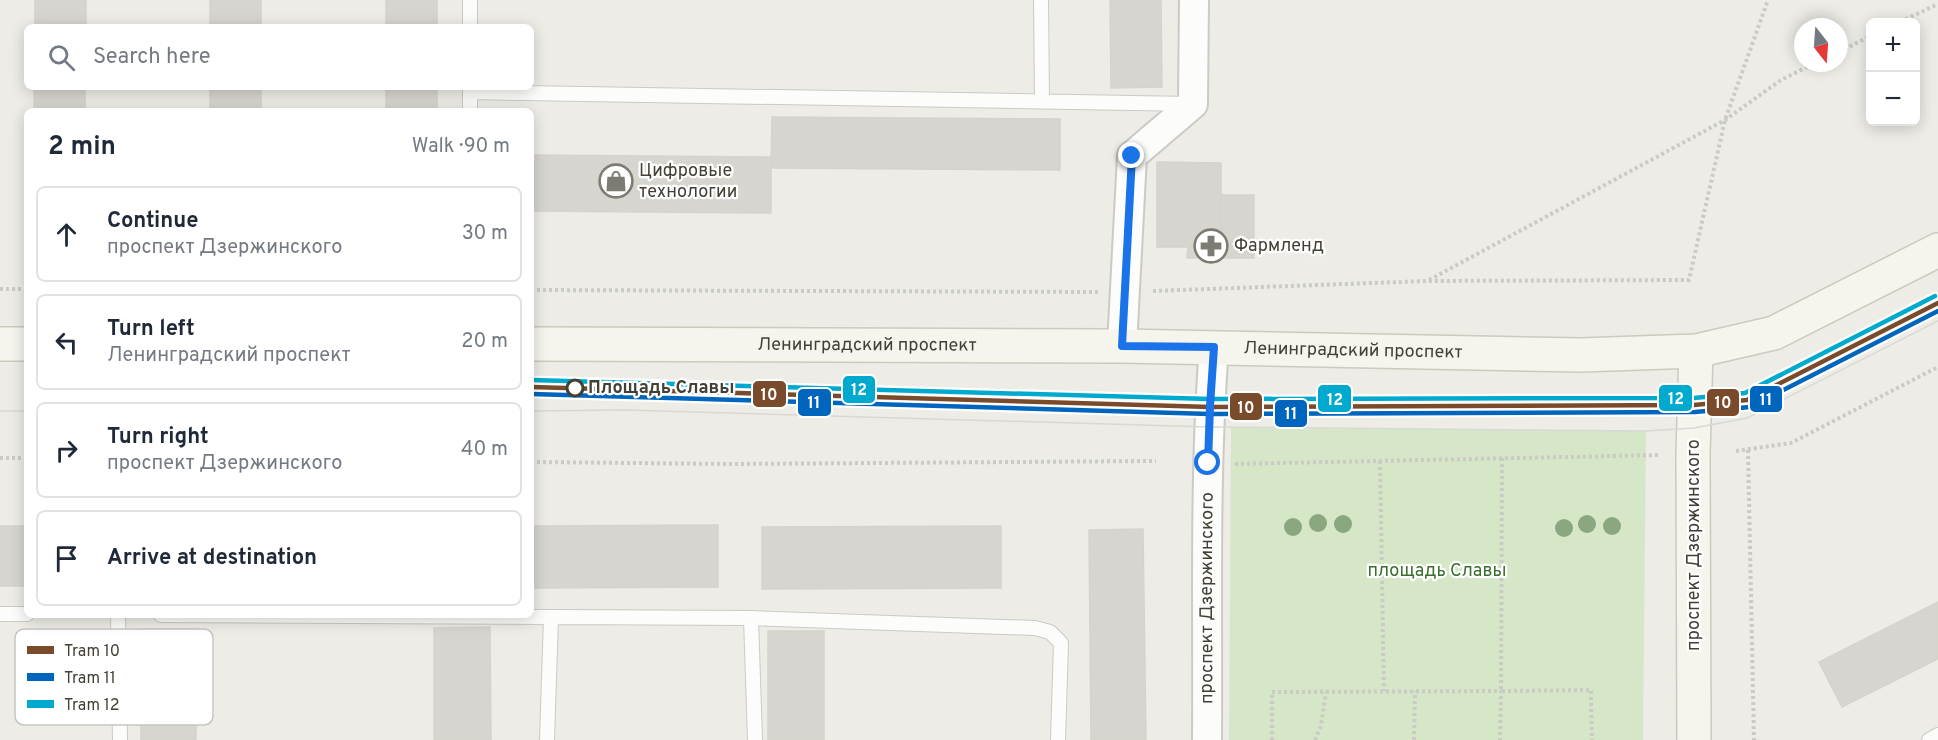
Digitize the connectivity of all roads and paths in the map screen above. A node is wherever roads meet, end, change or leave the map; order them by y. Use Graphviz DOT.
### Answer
graph roads {
  1 [pos="470,0"];
  2 [pos="1041,0"];
  3 [pos="1194,0"];
  4 [pos="1768,0"];
  5 [pos="1938,4"];
  6 [pos="1908,18"];
  7 [pos="470,24"];
  8 [pos="1866,38"];
  9 [pos="1848,47"];
  10 [pos="1796,72"];
  11 [pos="470,90"];
  12 [pos="1041,101"];
  13 [pos="1193,104"];
  14 [pos="470,108"];
  15 [pos="1725,120"];
  16 [pos="1938,250"];
  17 [pos="1689,280"];
  18 [pos="1427,281"];
  19 [pos="0,290"];
  20 [pos="24,290"];
  21 [pos="0,344"];
  22 [pos="24,344"];
  23 [pos="534,344"];
  24 [pos="1122,346"];
  25 [pos="1214,347"];
  26 [pos="1696,351"];
  27 [pos="1938,367"];
  28 [pos="1748,450"];
  29 [pos="1736,451"];
  30 [pos="1660,455"];
  31 [pos="0,458"];
  32 [pos="24,458"];
  33 [pos="1502,458"];
  34 [pos="1156,461"];
  35 [pos="1380,461"];
  36 [pos="534,462"];
  37 [pos="1232,464"];
  38 [pos="0,614"];
  39 [pos="24,614"];
  40 [pos="534,618"];
  41 [pos="551,618"];
  42 [pos="751,618"];
  43 [pos="1415,691"];
  44 [pos="1501,691"];
  45 [pos="1326,692"];
  46 [pos="1384,692"];
  47 [pos="120,725"];
  48 [pos="1938,735"];
  49 [pos="120,740"];
  50 [pos="547,740"];
  51 [pos="755,740"];
  52 [pos="1058,740"];
  53 [pos="1207,740"];
  54 [pos="1272,740"];
  55 [pos="1316,740"];
  56 [pos="1414,740"];
  57 [pos="1500,740"];
  58 [pos="1592,740"];
  59 [pos="1694,740"];
  60 [pos="1754,740"];
  61 [pos="1929,740"];
  1 -- 7 [label="lane"];
  2 -- 12 [label="lane"];
  3 -- 13 [label="street"];
  4 -- 15 [label="path"];
  5 -- 6 [label="path"];
  8 -- 9 [label="path"];
  10 -- 15 [label="path"];
  11 -- 12 [label="lane"];
  11 -- 14 [label="lane"];
  12 -- 13 [label="lane"];
  13 -- 24 [label="street"];
  15 -- 17 [label="path"];
  15 -- 18 [label="path"];
  16 -- 26 [label="main road, Ленинградский проспект"];
  19 -- 20 [label="path"];
  21 -- 22 [label="main road"];
  23 -- 24 [label="main road, Ленинградский проспект"];
  24 -- 25 [label="main road, Ленинградский проспект"];
  25 -- 26 [label="main road, Ленинградский проспект"];
  25 -- 53 [label="street, проспект Дзержинского"];
  26 -- 59 [label="main road, проспект Дзержинского"];
  27 -- 28 [label="path"];
  28 -- 29 [label="path"];
  28 -- 60 [label="path"];
  30 -- 33 [label="path"];
  31 -- 32 [label="path"];
  33 -- 35 [label="path"];
  33 -- 44 [label="path"];
  34 -- 36 [label="path"];
  35 -- 37 [label="path"];
  35 -- 46 [label="path"];
  38 -- 39 [label="lane"];
  40 -- 41 [label="lane"];
  41 -- 42 [label="lane"];
  41 -- 50 [label="lane"];
  42 -- 51 [label="lane"];
  42 -- 52 [label="lane"];
  43 -- 44 [label="path"];
  43 -- 46 [label="path"];
  43 -- 56 [label="path"];
  44 -- 57 [label="path"];
  44 -- 58 [label="path"];
  45 -- 46 [label="path"];
  45 -- 54 [label="path"];
  45 -- 55 [label="path"];
  47 -- 49 [label="lane"];
  48 -- 61 [label="lane"];
}
